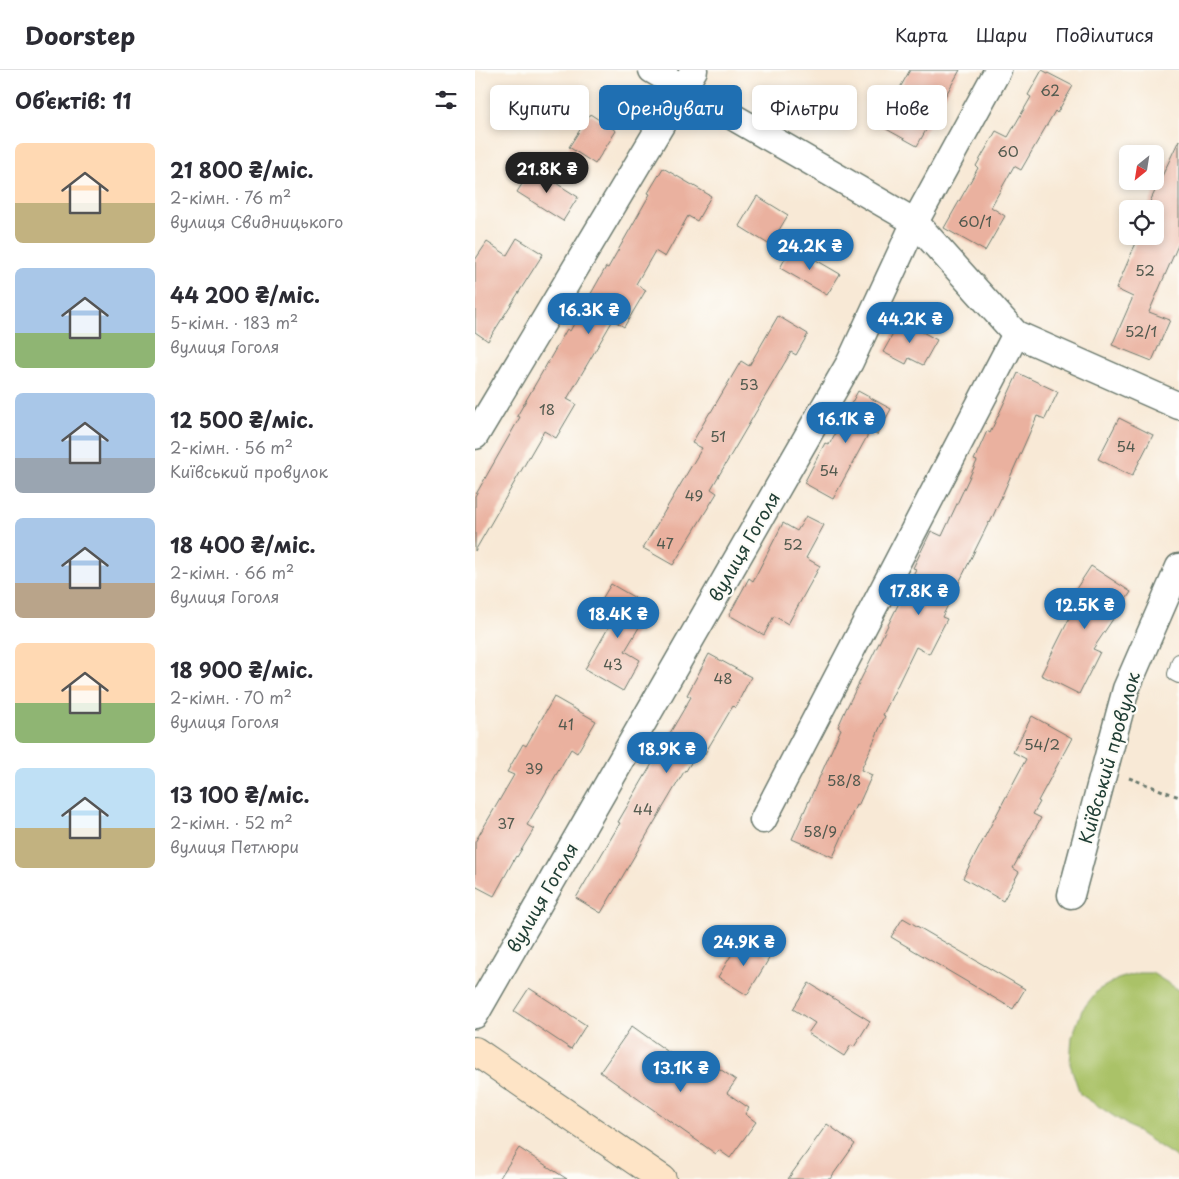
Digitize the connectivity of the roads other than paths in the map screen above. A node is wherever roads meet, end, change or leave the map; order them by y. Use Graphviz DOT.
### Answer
graph roads {
  1 [pos="652,70"];
  2 [pos="998,70"];
  3 [pos="688,79"];
  4 [pos="915,222"];
  5 [pos="1016,334"];
  6 [pos="1179,406"];
  7 [pos="475,436"];
  8 [pos="1179,567"];
  9 [pos="1179,661"];
  10 [pos="1179,676"];
  11 [pos="763,820"];
  12 [pos="1071,895"];
  13 [pos="475,1015"];
  14 [pos="475,1051"];
  15 [pos="662,1179"];
  1 -- 3 [label="street"];
  2 -- 4 [label="street, вулиця Гоголя"];
  3 -- 4 [label="street"];
  3 -- 7 [label="street"];
  4 -- 5 [label="street"];
  4 -- 13 [label="street, вулиця Гоголя"];
  5 -- 6 [label="street"];
  5 -- 11 [label="street"];
  8 -- 12 [label="street, Київський провулок"];
  9 -- 10 [label="lane"];
  14 -- 15 [label="main road"];
}
